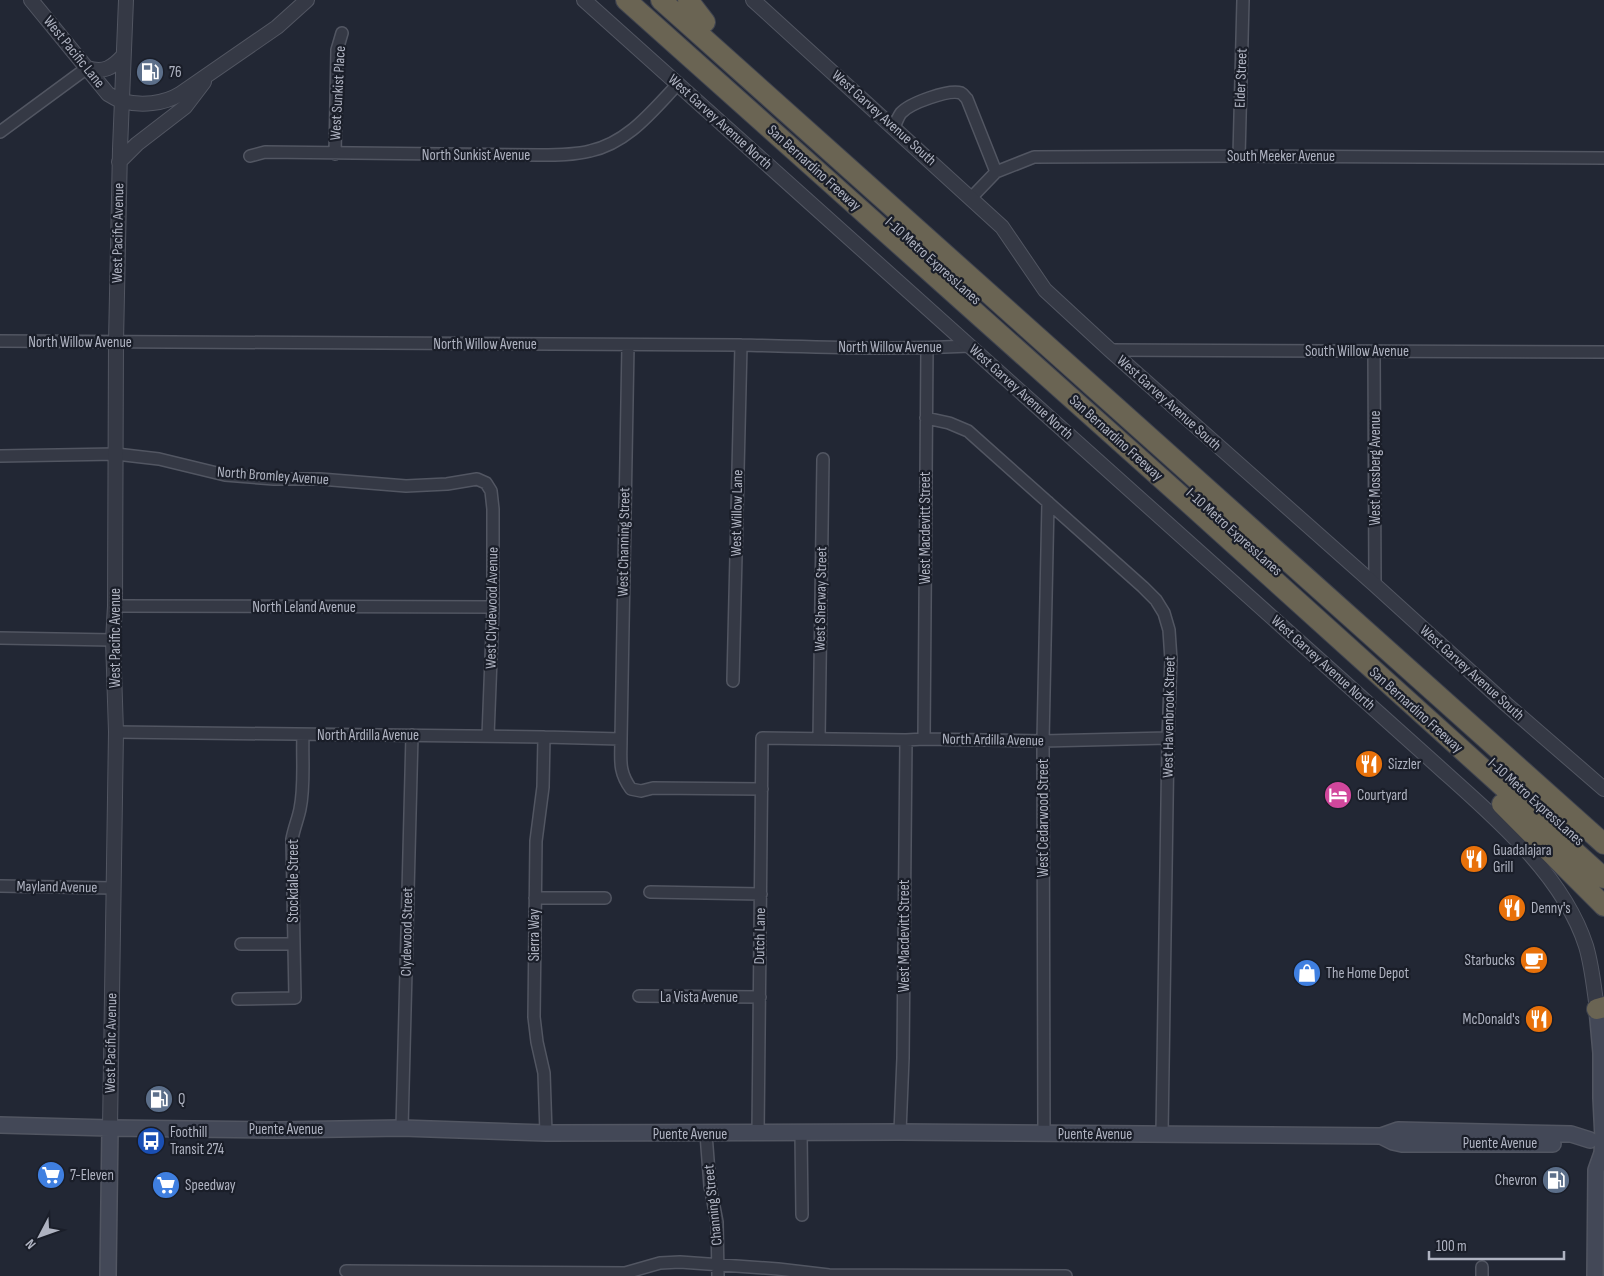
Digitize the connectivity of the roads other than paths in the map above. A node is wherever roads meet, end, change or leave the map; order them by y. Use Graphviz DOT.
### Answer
graph roads {
  1 [pos="32,0"];
  2 [pos="126,0"];
  3 [pos="307,0"];
  4 [pos="584,0"];
  5 [pos="626,0"];
  6 [pos="642,0"];
  7 [pos="661,0"];
  8 [pos="680,0"];
  9 [pos="688,0"];
  10 [pos="1243,0"];
  11 [pos="755,1"];
  12 [pos="705,22"];
  13 [pos="342,33"];
  14 [pos="123,56"];
  15 [pos="87,68"];
  16 [pos="208,76"];
  17 [pos="678,84"];
  18 [pos="121,101"];
  19 [pos="894,127"];
  20 [pos="0,132"];
  21 [pos="335,154"];
  22 [pos="250,156"];
  23 [pos="1239,156"];
  24 [pos="1604,158"];
  25 [pos="119,162"];
  26 [pos="996,172"];
  27 [pos="972,198"];
  28 [pos="0,341"];
  29 [pos="116,342"];
  30 [pos="628,345"];
  31 [pos="742,345"];
  32 [pos="970,346"];
  33 [pos="926,348"];
  34 [pos="1110,350"];
  35 [pos="1374,351"];
  36 [pos="1604,352"];
  37 [pos="926,418"];
  38 [pos="116,454"];
  39 [pos="0,456"];
  40 [pos="823,460"];
  41 [pos="486,483"];
  42 [pos="1048,502"];
  43 [pos="1375,585"];
  44 [pos="115,606"];
  45 [pos="493,608"];
  46 [pos="0,638"];
  47 [pos="113,640"];
  48 [pos="733,681"];
  49 [pos="1389,685"];
  50 [pos="116,732"];
  51 [pos="303,735"];
  52 [pos="412,735"];
  53 [pos="488,736"];
  54 [pos="544,737"];
  55 [pos="762,738"];
  56 [pos="1168,738"];
  57 [pos="819,739"];
  58 [pos="924,739"];
  59 [pos="621,740"];
  60 [pos="906,740"];
  61 [pos="1043,741"];
  62 [pos="762,789"];
  63 [pos="1604,789"];
  64 [pos="1602,827"];
  65 [pos="1604,844"];
  66 [pos="1604,862"];
  67 [pos="1604,878"];
  68 [pos="0,886"];
  69 [pos="114,888"];
  70 [pos="650,892"];
  71 [pos="761,894"];
  72 [pos="535,898"];
  73 [pos="605,898"];
  74 [pos="1604,906"];
  75 [pos="241,944"];
  76 [pos="293,944"];
  77 [pos="639,996"];
  78 [pos="760,997"];
  79 [pos="238,999"];
  80 [pos="1601,1014"];
  81 [pos="0,1125"];
  82 [pos="110,1128"];
  83 [pos="402,1128"];
  84 [pos="900,1132"];
  85 [pos="801,1133"];
  86 [pos="546,1134"];
  87 [pos="706,1134"];
  88 [pos="758,1134"];
  89 [pos="1044,1134"];
  90 [pos="1162,1134"];
  91 [pos="1601,1146"];
  92 [pos="802,1215"];
  93 [pos="346,1270"];
  94 [pos="718,1270"];
  95 [pos="108,1276"];
  96 [pos="1066,1276"];
  97 [pos="1595,1276"];
  1 -- 15 [label="street, West Pacific Lane"];
  2 -- 14 [label="street, West Pacific Avenue"];
  3 -- 16 [label="street"];
  4 -- 17 [label="street, West Garvey Avenue North"];
  5 -- 49 [label="highway, San Bernardino Freeway"];
  6 -- 66 [label="highway, I-10 Metro ExpressLanes"];
  7 -- 65 [label="highway, I-10 Metro ExpressLanes"];
  8 -- 12 [label="highway"];
  9 -- 12 [label="highway"];
  10 -- 23 [label="street, Elder Street"];
  11 -- 19 [label="street, West Garvey Avenue South"];
  12 -- 64 [label="highway"];
  13 -- 21 [label="street, West Sunkist Place"];
  14 -- 15 [label="street"];
  14 -- 18 [label="street, West Pacific Avenue"];
  15 -- 18 [label="street, West Pacific Lane"];
  15 -- 20 [label="street"];
  16 -- 18 [label="street"];
  16 -- 25 [label="street"];
  17 -- 21 [label="street, North Sunkist Avenue"];
  17 -- 32 [label="street, West Garvey Avenue North"];
  18 -- 25 [label="street, West Pacific Avenue"];
  19 -- 26 [label="street"];
  19 -- 27 [label="street, West Garvey Avenue South"];
  21 -- 22 [label="street, North Sunkist Avenue"];
  23 -- 24 [label="street, South Meeker Avenue"];
  23 -- 26 [label="street, South Meeker Avenue"];
  25 -- 29 [label="street, West Pacific Avenue"];
  26 -- 27 [label="street, South Meeker Avenue"];
  27 -- 34 [label="street, West Garvey Avenue South"];
  28 -- 29 [label="street, North Willow Avenue"];
  29 -- 30 [label="street, North Willow Avenue"];
  29 -- 38 [label="street, West Pacific Avenue"];
  30 -- 31 [label="street, North Willow Avenue"];
  30 -- 59 [label="street, West Channing Street"];
  31 -- 33 [label="street, North Willow Avenue"];
  31 -- 48 [label="street, West Willow Lane"];
  32 -- 33 [label="street, North Willow Avenue"];
  32 -- 80 [label="street, West Garvey Avenue North"];
  33 -- 37 [label="street, West Macdevitt Street"];
  34 -- 35 [label="street, South Willow Avenue"];
  34 -- 43 [label="street, West Garvey Avenue South"];
  35 -- 36 [label="street, South Willow Avenue"];
  35 -- 43 [label="street, West Mossberg Avenue"];
  37 -- 42 [label="street, West Havenbrook Street"];
  37 -- 58 [label="street, West Macdevitt Street"];
  38 -- 39 [label="street, North Bromley Avenue"];
  38 -- 41 [label="street, North Bromley Avenue"];
  38 -- 44 [label="street, West Pacific Avenue"];
  40 -- 57 [label="street, West Sherway Street"];
  41 -- 45 [label="street, West Clydewood Avenue"];
  42 -- 56 [label="street, West Havenbrook Street"];
  42 -- 61 [label="street, West Cedarwood Street"];
  43 -- 63 [label="street, West Garvey Avenue South"];
  44 -- 45 [label="street, North Leland Avenue"];
  44 -- 47 [label="street, West Pacific Avenue"];
  45 -- 53 [label="street, West Clydewood Avenue"];
  46 -- 47 [label="street"];
  47 -- 50 [label="street, West Pacific Avenue"];
  49 -- 67 [label="highway, San Bernardino Freeway"];
  49 -- 74 [label="highway"];
  50 -- 51 [label="street, North Ardilla Avenue"];
  50 -- 69 [label="street, West Pacific Avenue"];
  51 -- 52 [label="street, North Ardilla Avenue"];
  51 -- 76 [label="street, Stockdale Street"];
  52 -- 53 [label="street, North Ardilla Avenue"];
  52 -- 83 [label="street, Clydewood Street"];
  53 -- 54 [label="street, North Ardilla Avenue"];
  54 -- 59 [label="street, North Ardilla Avenue"];
  54 -- 72 [label="street, Sierra Way"];
  55 -- 57 [label="street, North Ardilla Avenue"];
  55 -- 62 [label="street, Dutch Lane"];
  56 -- 61 [label="street, North Ardilla Avenue"];
  56 -- 90 [label="street, West Havenbrook Street"];
  57 -- 60 [label="street, North Ardilla Avenue"];
  58 -- 60 [label="street, North Ardilla Avenue"];
  58 -- 61 [label="street, North Ardilla Avenue"];
  59 -- 62 [label="street"];
  60 -- 84 [label="street, West Macdevitt Street"];
  61 -- 89 [label="street, West Cedarwood Street"];
  62 -- 71 [label="street, Dutch Lane"];
  68 -- 69 [label="street, Mayland Avenue"];
  69 -- 82 [label="street, West Pacific Avenue"];
  70 -- 71 [label="street"];
  71 -- 78 [label="street, Dutch Lane"];
  72 -- 73 [label="street"];
  72 -- 86 [label="street, Sierra Way"];
  75 -- 76 [label="street"];
  76 -- 79 [label="street, Stockdale Street"];
  77 -- 78 [label="street, La Vista Avenue"];
  78 -- 88 [label="street, Dutch Lane"];
  80 -- 91 [label="main road"];
  81 -- 82 [label="main road, Puente Avenue"];
  82 -- 83 [label="main road, Puente Avenue"];
  82 -- 95 [label="main road, West Pacific Avenue"];
  83 -- 86 [label="main road, Puente Avenue"];
  84 -- 85 [label="main road, Puente Avenue"];
  84 -- 89 [label="main road, Puente Avenue"];
  85 -- 88 [label="main road, Puente Avenue"];
  85 -- 92 [label="street"];
  86 -- 87 [label="main road, Puente Avenue"];
  87 -- 88 [label="main road, Puente Avenue"];
  87 -- 94 [label="street, Channing Street"];
  89 -- 90 [label="main road, Puente Avenue"];
  90 -- 91 [label="main road, Puente Avenue"];
  91 -- 97 [label="main road"];
  93 -- 94 [label="street"];
  94 -- 96 [label="street"];
}
